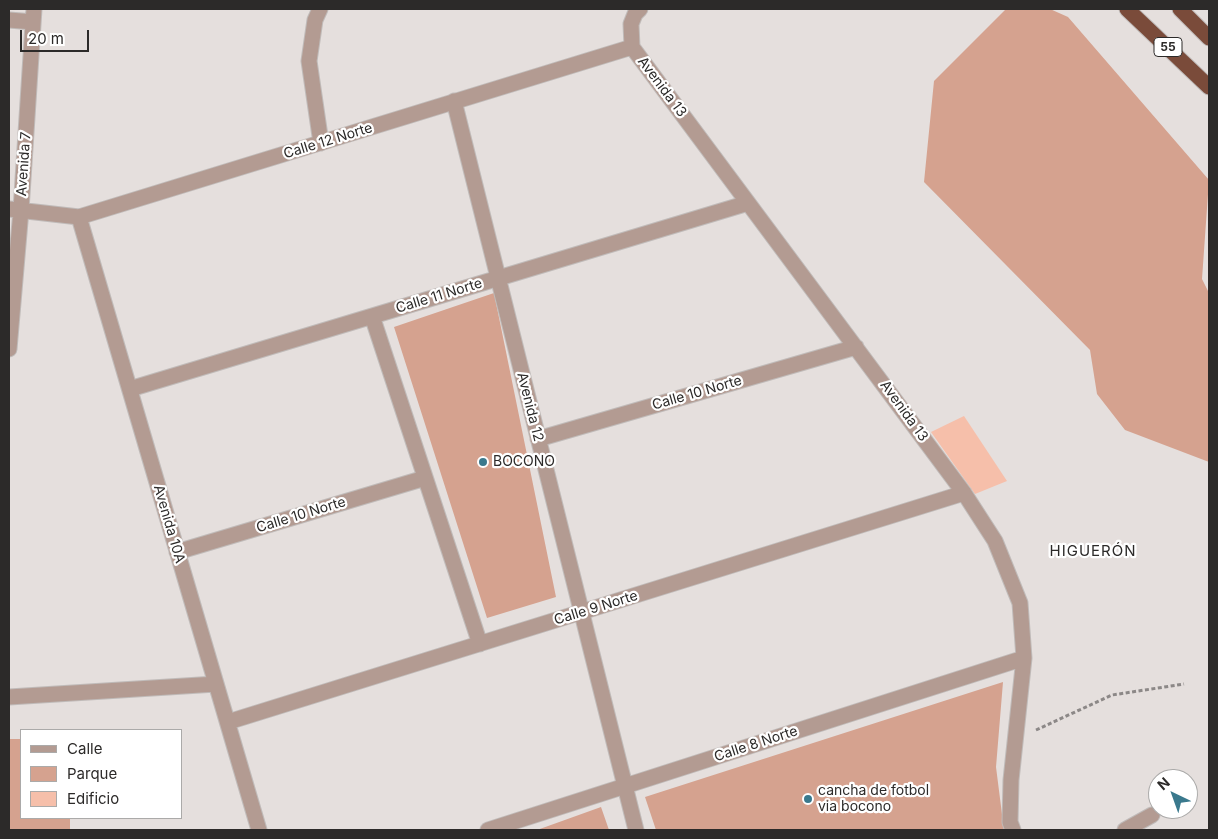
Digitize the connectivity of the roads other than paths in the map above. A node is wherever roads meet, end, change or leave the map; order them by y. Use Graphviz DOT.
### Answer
graph roads {
  1 [pos="320,9"];
  2 [pos="640,9"];
  3 [pos="1127,9"];
  4 [pos="1180,9"];
  5 [pos="33,15"];
  6 [pos="9,20"];
  7 [pos="1209,38"];
  8 [pos="632,47"];
  9 [pos="1209,87"];
  10 [pos="454,101"];
  11 [pos="321,143"];
  12 [pos="748,203"];
  13 [pos="15,210"];
  14 [pos="80,217"];
  15 [pos="498,278"];
  16 [pos="372,316"];
  17 [pos="856,347"];
  18 [pos="9,349"];
  19 [pos="130,389"];
  20 [pos="538,439"];
  21 [pos="425,478"];
  22 [pos="964,493"];
  23 [pos="178,552"];
  24 [pos="582,612"];
  25 [pos="480,644"];
  26 [pos="1024,658"];
  27 [pos="216,684"];
  28 [pos="9,697"];
  29 [pos="228,722"];
  30 [pos="625,786"];
  31 [pos="1148,817"];
  32 [pos="259,830"];
  33 [pos="488,830"];
  34 [pos="636,830"];
  35 [pos="1013,830"];
  36 [pos="1125,830"];
  1 -- 11 [label="street"];
  2 -- 8 [label="street"];
  3 -- 9 [label="highway, 55"];
  4 -- 7 [label="highway, 55"];
  5 -- 6 [label="street"];
  5 -- 13 [label="street, Avenida 7"];
  8 -- 10 [label="street, Calle 12 Norte"];
  8 -- 12 [label="street, Avenida 13"];
  10 -- 11 [label="street, Calle 12 Norte"];
  10 -- 15 [label="street, Avenida 12"];
  11 -- 14 [label="street, Calle 12 Norte"];
  12 -- 15 [label="street, Calle 11 Norte"];
  12 -- 17 [label="street, Avenida 13"];
  13 -- 14 [label="street, Calle 12 Norte"];
  13 -- 18 [label="street, Avenida 7"];
  14 -- 19 [label="street, Avenida 10A"];
  15 -- 16 [label="street, Calle 11 Norte"];
  15 -- 20 [label="street, Avenida 12"];
  16 -- 19 [label="street, Calle 11 Norte"];
  16 -- 21 [label="street"];
  17 -- 20 [label="street, Calle 10 Norte"];
  17 -- 22 [label="street, Avenida 13"];
  19 -- 23 [label="street, Avenida 10A"];
  20 -- 24 [label="street, Avenida 12"];
  21 -- 23 [label="street, Calle 10 Norte"];
  21 -- 25 [label="street"];
  22 -- 24 [label="street, Calle 9 Norte"];
  22 -- 26 [label="street, Avenida 13"];
  23 -- 27 [label="street, Avenida 10A"];
  24 -- 25 [label="street, Calle 9 Norte"];
  24 -- 30 [label="street, Avenida 12"];
  25 -- 29 [label="street, Calle 9 Norte"];
  26 -- 30 [label="street, Calle 8 Norte"];
  26 -- 35 [label="street, Avenida 13"];
  27 -- 28 [label="street"];
  27 -- 29 [label="street, Avenida 10A"];
  29 -- 32 [label="street, Avenida 10A"];
  30 -- 33 [label="street, Calle 8 Norte"];
  30 -- 34 [label="street, Avenida 12"];
  31 -- 36 [label="street"];
}
